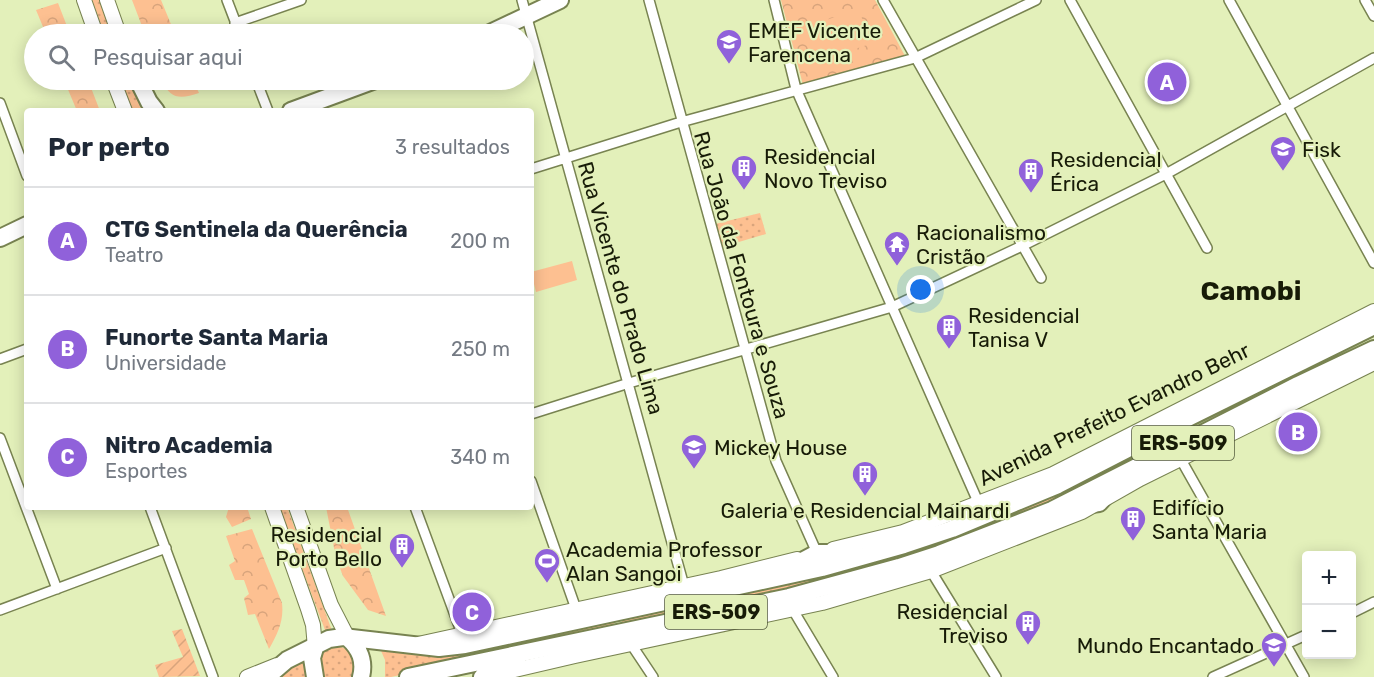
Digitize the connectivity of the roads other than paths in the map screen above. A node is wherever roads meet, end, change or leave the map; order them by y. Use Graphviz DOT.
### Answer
graph roads {
  1 [pos="84,0"];
  2 [pos="106,0"];
  3 [pos="227,0"];
  4 [pos="301,0"];
  5 [pos="522,0"];
  6 [pos="561,0"];
  7 [pos="649,0"];
  8 [pos="774,0"];
  9 [pos="883,0"];
  10 [pos="1036,0"];
  11 [pos="1070,0"];
  12 [pos="1229,0"];
  13 [pos="1365,0"];
  14 [pos="1374,16"];
  15 [pos="526,17"];
  16 [pos="235,23"];
  17 [pos="92,24"];
  18 [pos="115,24"];
  19 [pos="510,24"];
  20 [pos="528,24"];
  21 [pos="534,45"];
  22 [pos="915,58"];
  23 [pos="1374,58"];
  24 [pos="796,89"];
  25 [pos="117,90"];
  26 [pos="137,90"];
  27 [pos="141,90"];
  28 [pos="260,90"];
  29 [pos="348,90"];
  30 [pos="1288,106"];
  31 [pos="1,108"];
  32 [pos="124,108"];
  33 [pos="145,108"];
  34 [pos="154,108"];
  35 [pos="267,108"];
  36 [pos="299,108"];
  37 [pos="681,122"];
  38 [pos="566,158"];
  39 [pos="24,168"];
  40 [pos="534,168"];
  41 [pos="1166,174"];
  42 [pos="24,226"];
  43 [pos="0,238"];
  44 [pos="1024,245"];
  45 [pos="1208,248"];
  46 [pos="1374,263"];
  47 [pos="1041,278"];
  48 [pos="892,307"];
  49 [pos="1374,311"];
  50 [pos="1374,326"];
  51 [pos="745,349"];
  52 [pos="24,350"];
  53 [pos="1371,354"];
  54 [pos="0,359"];
  55 [pos="629,383"];
  56 [pos="1251,386"];
  57 [pos="1225,387"];
  58 [pos="1207,408"];
  59 [pos="534,413"];
  60 [pos="1190,417"];
  61 [pos="0,438"];
  62 [pos="1179,452"];
  63 [pos="1128,472"];
  64 [pos="534,490"];
  65 [pos="24,502"];
  66 [pos="1099,503"];
  67 [pos="979,504"];
  68 [pos="27,510"];
  69 [pos="151,510"];
  70 [pos="273,510"];
  71 [pos="297,510"];
  72 [pos="416,510"];
  73 [pos="1052,510"];
  74 [pos="166,548"];
  75 [pos="817,553"];
  76 [pos="876,553"];
  77 [pos="931,571"];
  78 [pos="761,582"];
  79 [pos="684,586"];
  80 [pos="57,589"];
  81 [pos="1374,602"];
  82 [pos="576,609"];
  83 [pos="0,610"];
  84 [pos="793,610"];
  85 [pos="1356,611"];
  86 [pos="462,634"];
  87 [pos="1302,636"];
  88 [pos="348,638"];
  89 [pos="631,644"];
  90 [pos="1286,644"];
  91 [pos="410,646"];
  92 [pos="552,647"];
  93 [pos="315,648"];
  94 [pos="287,660"];
  95 [pos="436,672"];
  96 [pos="213,677"];
  97 [pos="248,677"];
  98 [pos="267,677"];
  99 [pos="315,677"];
  100 [pos="361,677"];
  101 [pos="408,677"];
  102 [pos="475,677"];
  103 [pos="482,677"];
  104 [pos="652,677"];
  105 [pos="833,677"];
  106 [pos="996,677"];
  107 [pos="1213,677"];
  108 [pos="1304,677"];
  1 -- 17 [label="main road"];
  2 -- 18 [label="main road"];
  3 -- 16 [label="street"];
  4 -- 16 [label="street"];
  5 -- 15 [label="street, Rua Vicente do Prado Lima"];
  6 -- 15 [label="highway"];
  7 -- 37 [label="street, Rua João da Fontoura e Souza"];
  8 -- 24 [label="street"];
  9 -- 22 [label="street"];
  10 -- 22 [label="street"];
  11 -- 41 [label="street"];
  12 -- 30 [label="street"];
  13 -- 14 [label="street"];
  15 -- 19 [label="highway"];
  15 -- 20 [label="street, Rua Vicente do Prado Lima"];
  21 -- 38 [label="street, Rua Vicente do Prado Lima"];
  22 -- 24 [label="street"];
  22 -- 44 [label="street"];
  23 -- 30 [label="street"];
  24 -- 37 [label="street"];
  24 -- 48 [label="street"];
  25 -- 32 [label="main road"];
  26 -- 33 [label="main road"];
  27 -- 34 [label="highway"];
  28 -- 35 [label="street"];
  29 -- 36 [label="highway"];
  30 -- 41 [label="street"];
  30 -- 46 [label="street"];
  31 -- 39 [label="street"];
  37 -- 38 [label="street"];
  37 -- 51 [label="street, Rua João da Fontoura e Souza"];
  38 -- 40 [label="street"];
  38 -- 55 [label="street, Rua Vicente do Prado Lima"];
  41 -- 44 [label="street"];
  41 -- 45 [label="street"];
  42 -- 43 [label="highway"];
  44 -- 47 [label="street"];
  44 -- 48 [label="street"];
  48 -- 51 [label="street"];
  48 -- 67 [label="street"];
  49 -- 57 [label="main road, Avenida Prefeito Evandro Behr / ERS-509"];
  50 -- 56 [label="highway, Avenida Prefeito Evandro Behr / ERS-509"];
  51 -- 55 [label="street"];
  51 -- 75 [label="street, Rua João da Fontoura e Souza"];
  52 -- 54 [label="street"];
  53 -- 62 [label="highway, ERS-509"];
  55 -- 59 [label="street"];
  55 -- 79 [label="street, Rua Vicente do Prado Lima"];
  56 -- 57 [label="highway, ERS-509"];
  56 -- 58 [label="highway, Avenida Prefeito Evandro Behr / ERS-509"];
  57 -- 58 [label="highway, ERS-509"];
  57 -- 67 [label="main road, Avenida Prefeito Evandro Behr / ERS-509"];
  58 -- 60 [label="highway, Avenida Prefeito Evandro Behr / ERS-509"];
  60 -- 62 [label="highway, ERS-509"];
  60 -- 76 [label="highway, Avenida Prefeito Evandro Behr / ERS-509"];
  61 -- 65 [label="street"];
  62 -- 63 [label="highway, ERS-509"];
  62 -- 66 [label="main road, ERS-509"];
  62 -- 90 [label="street"];
  63 -- 66 [label="highway, ERS-509"];
  63 -- 73 [label="highway, ERS-509"];
  64 -- 82 [label="street"];
  66 -- 73 [label="highway, ERS-509"];
  66 -- 77 [label="main road, ERS-509"];
  67 -- 75 [label="main road, Avenida Prefeito Evandro Behr / ERS-509"];
  68 -- 80 [label="street"];
  69 -- 74 [label="street"];
  70 -- 93 [label="main road"];
  71 -- 88 [label="main road"];
  72 -- 86 [label="street"];
  73 -- 92 [label="highway, ERS-509"];
  74 -- 80 [label="street"];
  74 -- 96 [label="street"];
  75 -- 76 [label="highway, ERS-509"];
  75 -- 78 [label="highway, ERS-509"];
  75 -- 79 [label="main road, Avenida Prefeito Evandro Behr / ERS-509"];
  76 -- 78 [label="highway, Avenida Prefeito Evandro Behr / ERS-509"];
  77 -- 84 [label="main road, ERS-509"];
  77 -- 106 [label="street"];
  78 -- 91 [label="highway, Avenida Prefeito Evandro Behr / ERS-509"];
  79 -- 82 [label="main road, Avenida Prefeito Evandro Behr / ERS-509"];
  80 -- 83 [label="street"];
  81 -- 85 [label="street"];
  82 -- 86 [label="main road, Avenida Prefeito Evandro Behr / ERS-509"];
  84 -- 89 [label="main road, ERS-509"];
  84 -- 105 [label="street"];
  86 -- 91 [label="main road, Avenida Prefeito Evandro Behr / ERS-509"];
  87 -- 90 [label="street"];
  88 -- 91 [label="highway, Avenida Prefeito Evandro Behr / ERS-509"];
  88 -- 93 [label="highway, ERS-509"];
  88 -- 100 [label="highway"];
  89 -- 103 [label="main road, ERS-509"];
  89 -- 104 [label="street"];
  90 -- 107 [label="street"];
  90 -- 108 [label="street"];
  92 -- 95 [label="highway, ERS-509"];
  92 -- 103 [label="highway, ERS-509"];
  93 -- 94 [label="highway, ERS-509"];
  93 -- 99 [label="highway"];
  94 -- 97 [label="main road, ERS-509"];
  94 -- 98 [label="highway, ERS-509"];
  95 -- 101 [label="highway, ERS-509"];
  95 -- 102 [label="highway, ERS-509"];
}
